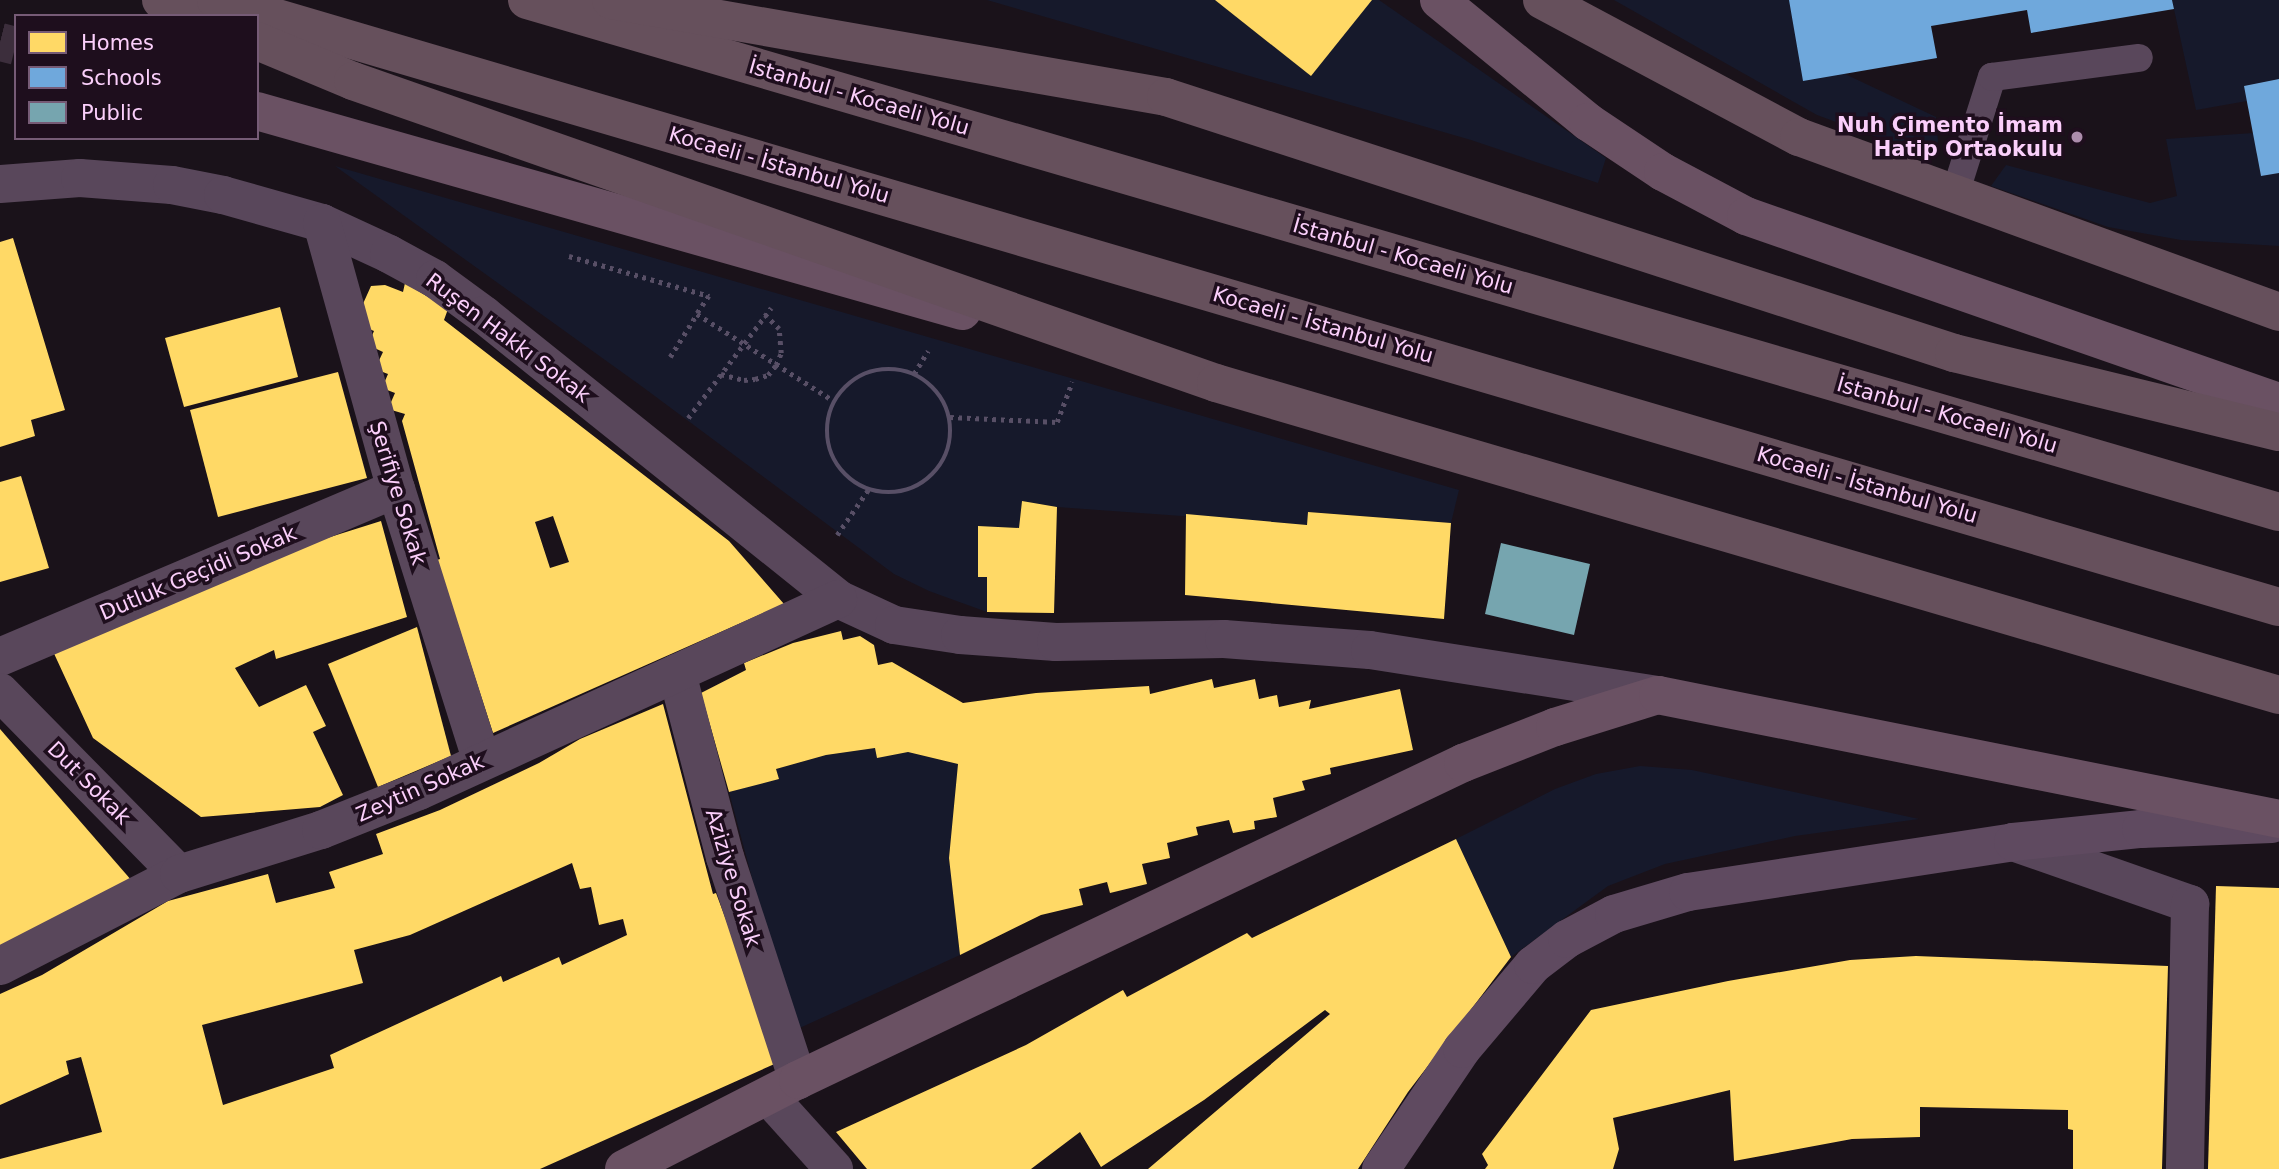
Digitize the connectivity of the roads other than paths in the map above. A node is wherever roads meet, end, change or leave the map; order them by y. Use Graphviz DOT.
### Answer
graph roads {
  1 [pos="161,0"];
  2 [pos="216,0"];
  3 [pos="527,0"];
  4 [pos="611,0"];
  5 [pos="1439,0"];
  6 [pos="1542,0"];
  7 [pos="193,14"];
  8 [pos="259,42"];
  9 [pos="2139,58"];
  10 [pos="259,112"];
  11 [pos="0,184"];
  12 [pos="1955,194"];
  13 [pos="322,223"];
  14 [pos="2279,312"];
  15 [pos="1216,383"];
  16 [pos="2279,402"];
  17 [pos="2279,432"];
  18 [pos="396,489"];
  19 [pos="2279,512"];
  20 [pos="838,599"];
  21 [pos="2279,607"];
  22 [pos="0,657"];
  23 [pos="677,673"];
  24 [pos="0,692"];
  25 [pos="1658,695"];
  26 [pos="2279,695"];
  27 [pos="482,761"];
  28 [pos="2279,822"];
  29 [pos="2013,842"];
  30 [pos="179,874"];
  31 [pos="0,966"];
  32 [pos="783,1089"];
  33 [pos="624,1169"];
  34 [pos="834,1169"];
  35 [pos="1381,1169"];
  36 [pos="2185,1169"];
  1 -- 7 [label="highway"];
  2 -- 21 [label="highway, Kocaeli - İstanbul Yolu"];
  3 -- 19 [label="highway, İstanbul - Kocaeli Yolu"];
  4 -- 17 [label="highway"];
  5 -- 16 [label="main road"];
  6 -- 12 [label="highway"];
  8 -- 15 [label="highway"];
  9 -- 12 [label="lane"];
  10 -- 15 [label="main road"];
  11 -- 13 [label="street, Ruşen Hakkı Sokak"];
  12 -- 14 [label="highway"];
  13 -- 18 [label="street, Şerifiye Sokak"];
  13 -- 20 [label="street, Ruşen Hakkı Sokak"];
  15 -- 26 [label="highway"];
  18 -- 22 [label="street, Dutluk Geçidi Sokak"];
  18 -- 27 [label="street, Şerifiye Sokak"];
  20 -- 23 [label="street, Zeytin Sokak"];
  20 -- 25 [label="street, Ruşen Hakkı Sokak"];
  23 -- 27 [label="street, Zeytin Sokak"];
  23 -- 32 [label="street, Aziziye Sokak"];
  24 -- 30 [label="street, Dut Sokak"];
  25 -- 28 [label="main road"];
  25 -- 32 [label="main road"];
  27 -- 30 [label="street, Zeytin Sokak"];
  28 -- 29 [label="main road"];
  29 -- 35 [label="main road"];
  29 -- 36 [label="street"];
  30 -- 31 [label="street, Zeytin Sokak"];
  32 -- 33 [label="main road"];
  32 -- 34 [label="street"];
}
